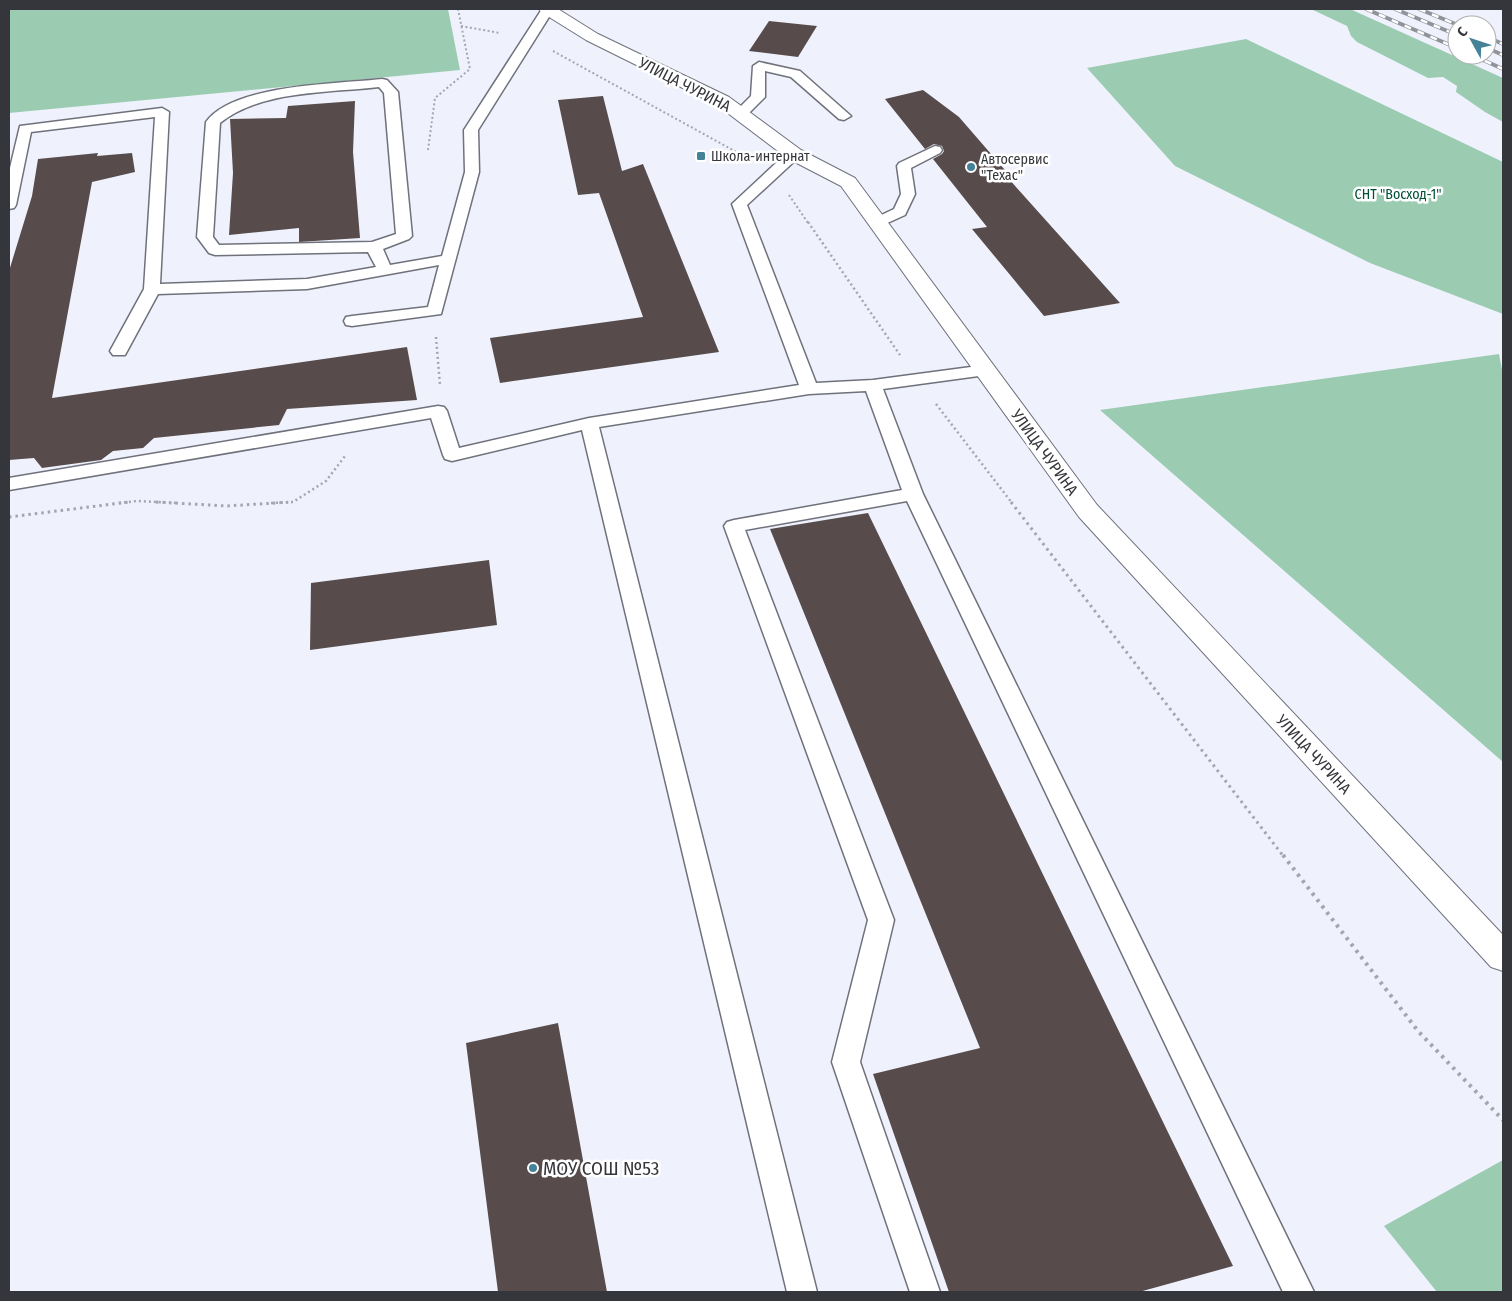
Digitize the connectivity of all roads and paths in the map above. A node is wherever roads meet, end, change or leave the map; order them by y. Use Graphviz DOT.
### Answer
graph roads {
  1 [pos="458,9"];
  2 [pos="547,9"];
  3 [pos="461,26"];
  4 [pos="529,38"];
  5 [pos="741,113"];
  6 [pos="844,116"];
  7 [pos="936,150"];
  8 [pos="794,154"];
  9 [pos="428,157"];
  10 [pos="774,172"];
  11 [pos="9,205"];
  12 [pos="878,222"];
  13 [pos="374,247"];
  14 [pos="449,259"];
  15 [pos="385,270"];
  16 [pos="152,289"];
  17 [pos="352,321"];
  18 [pos="119,351"];
  19 [pos="986,370"];
  20 [pos="917,380"];
  21 [pos="873,386"];
  22 [pos="810,389"];
  23 [pos="589,423"];
  24 [pos="9,484"];
  25 [pos="913,494"];
  26 [pos="1503,957"];
  27 [pos="1503,1120"];
  28 [pos="802,1292"];
  29 [pos="925,1292"];
  30 [pos="1299,1292"];
  1 -- 3 [label="path"];
  2 -- 4 [label="lane"];
  2 -- 5 [label="street, УЛИЦА ЧУРИНА"];
  3 -- 4 [label="path"];
  3 -- 9 [label="path"];
  4 -- 10 [label="path"];
  4 -- 14 [label="lane"];
  5 -- 6 [label="lane"];
  5 -- 8 [label="street, УЛИЦА ЧУРИНА"];
  7 -- 12 [label="lane"];
  8 -- 10 [label="lane"];
  8 -- 12 [label="street, УЛИЦА ЧУРИНА"];
  10 -- 20 [label="path"];
  10 -- 22 [label="lane"];
  11 -- 16 [label="lane"];
  12 -- 19 [label="street, УЛИЦА ЧУРИНА"];
  13 -- 13 [label="lane"];
  13 -- 15 [label="lane"];
  14 -- 15 [label="lane"];
  14 -- 17 [label="lane"];
  15 -- 16 [label="lane"];
  16 -- 18 [label="lane"];
  19 -- 20 [label="lane"];
  19 -- 26 [label="street, УЛИЦА ЧУРИНА"];
  20 -- 21 [label="lane"];
  20 -- 27 [label="path"];
  21 -- 22 [label="lane"];
  21 -- 25 [label="lane"];
  22 -- 23 [label="lane"];
  23 -- 24 [label="lane"];
  23 -- 28 [label="lane"];
  25 -- 29 [label="lane"];
  25 -- 30 [label="lane"];
}
